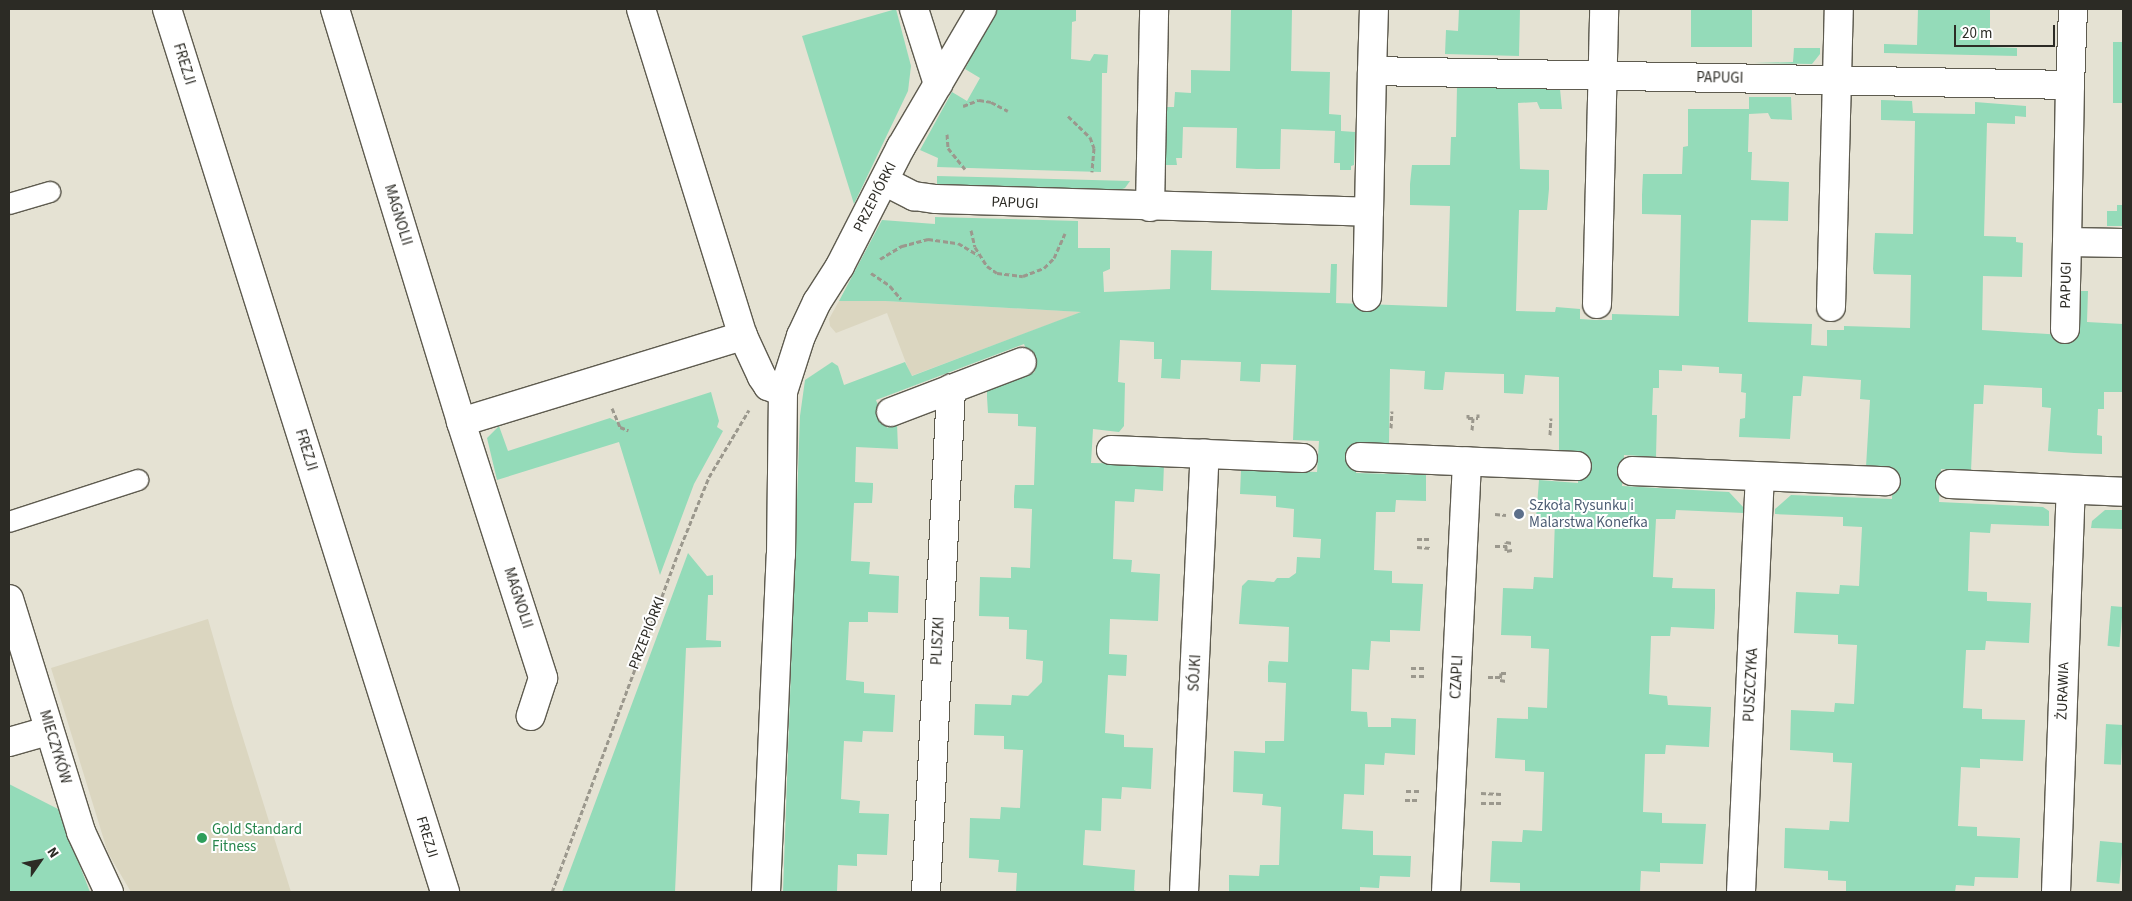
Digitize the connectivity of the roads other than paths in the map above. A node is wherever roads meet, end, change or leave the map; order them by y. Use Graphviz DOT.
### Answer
graph roads {
  1 [pos="167,9"];
  2 [pos="335,9"];
  3 [pos="641,9"];
  4 [pos="914,9"];
  5 [pos="982,9"];
  6 [pos="1154,9"];
  7 [pos="1374,9"];
  8 [pos="1604,9"];
  9 [pos="1839,9"];
  10 [pos="2073,9"];
  11 [pos="1372,71"];
  12 [pos="1603,75"];
  13 [pos="1837,81"];
  14 [pos="938,84"];
  15 [pos="2070,85"];
  16 [pos="884,181"];
  17 [pos="50,192"];
  18 [pos="9,204"];
  19 [pos="1150,207"];
  20 [pos="1369,212"];
  21 [pos="2066,242"];
  22 [pos="2123,243"];
  23 [pos="1367,297"];
  24 [pos="1597,304"];
  25 [pos="1831,307"];
  26 [pos="2065,329"];
  27 [pos="744,336"];
  28 [pos="1022,362"];
  29 [pos="775,389"];
  30 [pos="951,389"];
  31 [pos="891,412"];
  32 [pos="461,422"];
  33 [pos="1111,450"];
  34 [pos="1205,454"];
  35 [pos="1360,457"];
  36 [pos="1303,458"];
  37 [pos="1467,462"];
  38 [pos="1576,466"];
  39 [pos="1632,471"];
  40 [pos="1760,477"];
  41 [pos="138,480"];
  42 [pos="1886,481"];
  43 [pos="1950,484"];
  44 [pos="2071,490"];
  45 [pos="2123,492"];
  46 [pos="9,522"];
  47 [pos="9,599"];
  48 [pos="531,716"];
  49 [pos="48,730"];
  50 [pos="9,742"];
  51 [pos="109,892"];
  52 [pos="445,892"];
  53 [pos="766,892"];
  54 [pos="926,892"];
  55 [pos="1184,892"];
  56 [pos="1446,892"];
  57 [pos="1741,892"];
  58 [pos="2056,892"];
  1 -- 52 [label="street, FREZJI"];
  2 -- 32 [label="street, MAGNOLII"];
  3 -- 27 [label="street"];
  4 -- 14 [label="street"];
  5 -- 14 [label="street, PRZEPIÓRKI"];
  6 -- 19 [label="street"];
  7 -- 11 [label="street"];
  8 -- 12 [label="street"];
  9 -- 13 [label="street"];
  10 -- 15 [label="street, PAPUGI"];
  11 -- 12 [label="street, PAPUGI"];
  11 -- 20 [label="street"];
  12 -- 13 [label="street, PAPUGI"];
  12 -- 24 [label="street"];
  13 -- 15 [label="street, PAPUGI"];
  13 -- 25 [label="street"];
  14 -- 16 [label="street, PRZEPIÓRKI"];
  15 -- 21 [label="street, PAPUGI"];
  16 -- 19 [label="street, PAPUGI"];
  16 -- 29 [label="street, PRZEPIÓRKI"];
  17 -- 18 [label="lane"];
  19 -- 20 [label="street, PAPUGI"];
  20 -- 23 [label="street"];
  21 -- 22 [label="street, PAPUGI"];
  21 -- 26 [label="street, PAPUGI"];
  27 -- 29 [label="street"];
  27 -- 32 [label="street"];
  28 -- 30 [label="street"];
  29 -- 53 [label="street"];
  30 -- 31 [label="street"];
  30 -- 54 [label="street, PLISZKI"];
  32 -- 48 [label="street, MAGNOLII"];
  33 -- 34 [label="street"];
  34 -- 36 [label="street"];
  34 -- 55 [label="street, SÓJKI"];
  35 -- 37 [label="street"];
  37 -- 38 [label="street"];
  37 -- 56 [label="street, CZAPLI"];
  39 -- 40 [label="street"];
  40 -- 42 [label="street"];
  40 -- 57 [label="street, PUSZCZYKA"];
  41 -- 46 [label="lane"];
  43 -- 44 [label="street"];
  44 -- 45 [label="street"];
  44 -- 58 [label="street, ŻURAWIA"];
  47 -- 49 [label="street, MIECZYKÓW"];
  49 -- 50 [label="street"];
  49 -- 51 [label="street, MIECZYKÓW"];
}
